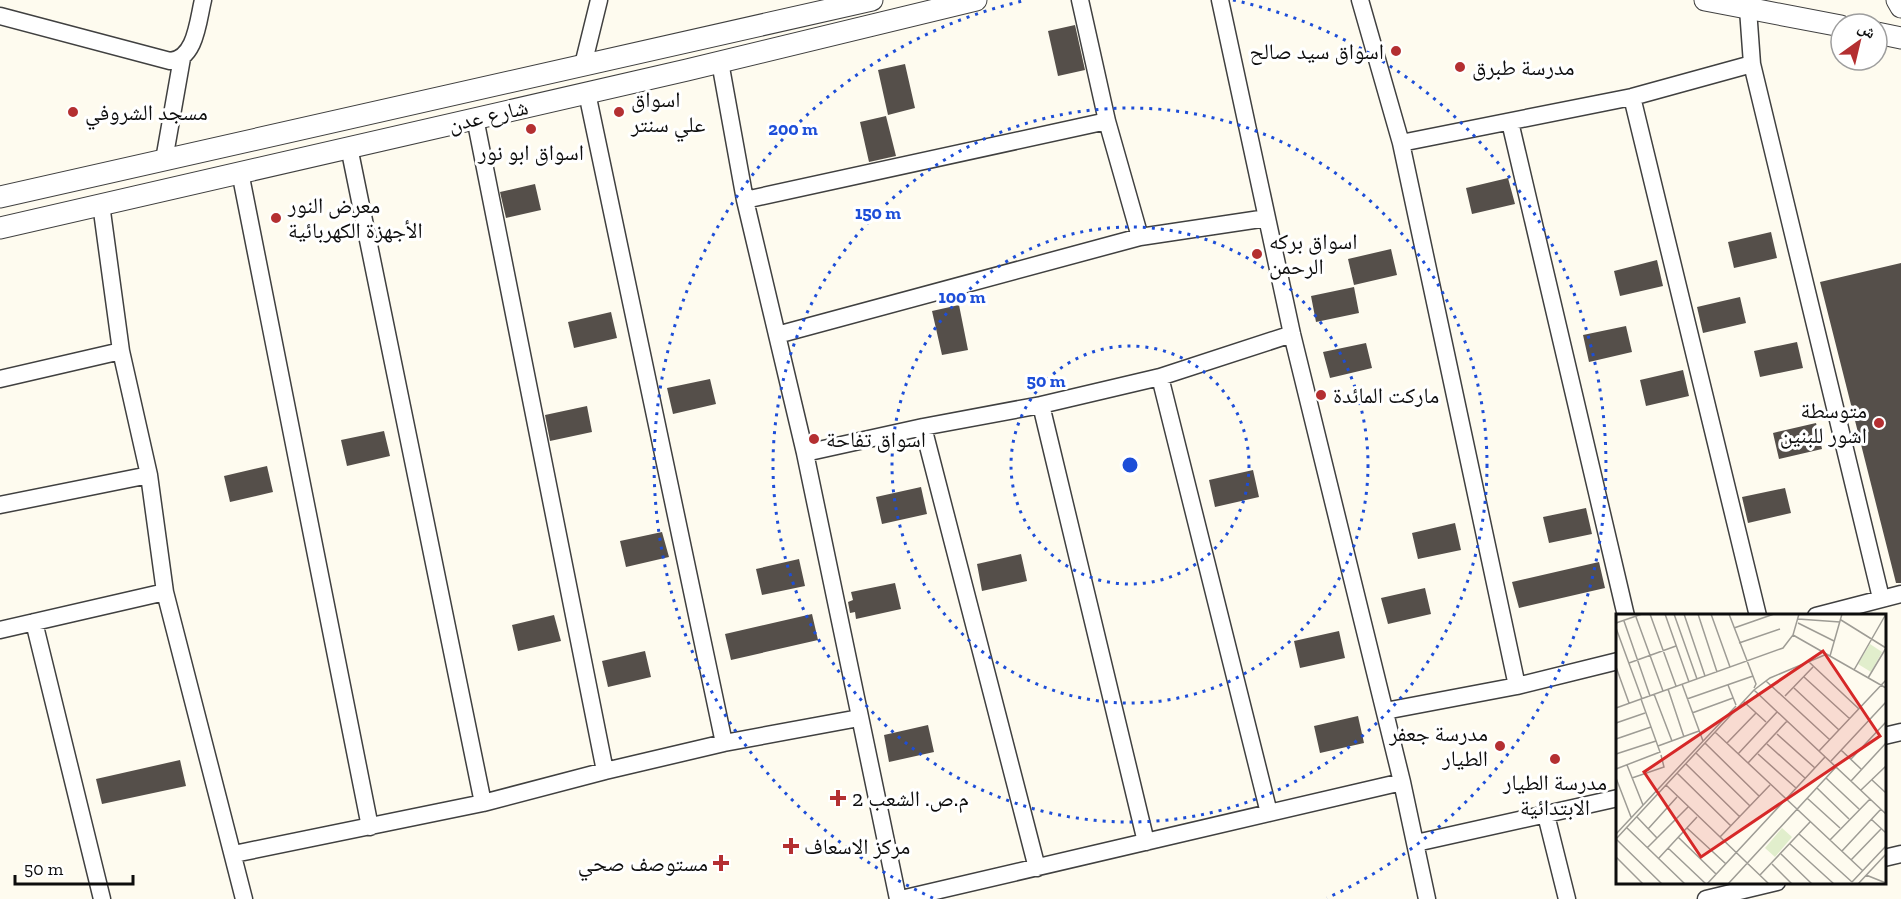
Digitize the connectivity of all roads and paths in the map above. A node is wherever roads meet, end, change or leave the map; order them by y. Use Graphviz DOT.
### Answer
graph roads {
  1 [pos="203,0"];
  2 [pos="599,0"];
  3 [pos="872,0"];
  4 [pos="976,0"];
  5 [pos="1080,0"];
  6 [pos="1220,0"];
  7 [pos="1360,0"];
  8 [pos="1705,0"];
  9 [pos="1897,0"];
  10 [pos="1901,7"];
  11 [pos="1748,9"];
  12 [pos="0,16"];
  13 [pos="1829,24"];
  14 [pos="669,45"];
  15 [pos="182,58"];
  16 [pos="720,62"];
  17 [pos="1752,64"];
  18 [pos="583,65"];
  19 [pos="687,70"];
  20 [pos="587,93"];
  21 [pos="1632,97"];
  22 [pos="475,118"];
  23 [pos="1107,121"];
  24 [pos="1509,122"];
  25 [pos="1401,143"];
  26 [pos="349,147"];
  27 [pos="164,160"];
  28 [pos="240,172"];
  29 [pos="0,197"];
  30 [pos="745,200"];
  31 [pos="101,204"];
  32 [pos="1267,218"];
  33 [pos="0,228"];
  34 [pos="1140,237"];
  35 [pos="1292,334"];
  36 [pos="777,335"];
  37 [pos="121,351"];
  38 [pos="1160,376"];
  39 [pos="0,379"];
  40 [pos="1041,405"];
  41 [pos="923,427"];
  42 [pos="805,453"];
  43 [pos="149,475"];
  44 [pos="0,505"];
  45 [pos="165,592"];
  46 [pos="1901,594"];
  47 [pos="1881,598"];
  48 [pos="1626,614"];
  49 [pos="1758,614"];
  50 [pos="1820,614"];
  51 [pos="34,622"];
  52 [pos="0,630"];
  53 [pos="1616,661"];
  54 [pos="1517,686"];
  55 [pos="1385,711"];
  56 [pos="859,718"];
  57 [pos="1901,732"];
  58 [pos="1886,736"];
  59 [pos="724,743"];
  60 [pos="605,771"];
  61 [pos="1402,782"];
  62 [pos="1616,798"];
  63 [pos="483,803"];
  64 [pos="1269,813"];
  65 [pos="1546,815"];
  66 [pos="370,827"];
  67 [pos="1146,842"];
  68 [pos="1416,843"];
  69 [pos="1901,854"];
  70 [pos="234,855"];
  71 [pos="1886,858"];
  72 [pos="1037,867"];
  73 [pos="1769,884"];
  74 [pos="102,899"];
  75 [pos="244,899"];
  76 [pos="899,899"];
  77 [pos="1427,899"];
  78 [pos="1567,899"];
  79 [pos="1706,899"];
  1 -- 15 [label="street"];
  2 -- 18 [label="street"];
  3 -- 14 [label="street, شارع عدن"];
  4 -- 16 [label="street, شارع عدن"];
  5 -- 23 [label="street"];
  6 -- 32 [label="street"];
  7 -- 25 [label="street"];
  8 -- 11 [label="street"];
  9 -- 10 [label="street"];
  11 -- 13 [label="street"];
  11 -- 17 [label="street"];
  12 -- 15 [label="street"];
  14 -- 18 [label="street, شارع عدن"];
  14 -- 19 [label="street"];
  15 -- 27 [label="street"];
  16 -- 19 [label="street, شارع عدن"];
  16 -- 30 [label="street"];
  17 -- 21 [label="street"];
  17 -- 47 [label="street"];
  18 -- 27 [label="street, شارع عدن"];
  19 -- 20 [label="street, شارع عدن"];
  20 -- 22 [label="street, شارع عدن"];
  20 -- 59 [label="street"];
  21 -- 24 [label="street"];
  21 -- 49 [label="street"];
  22 -- 26 [label="street, شارع عدن"];
  22 -- 60 [label="street"];
  23 -- 30 [label="street"];
  23 -- 34 [label="street"];
  24 -- 25 [label="street"];
  24 -- 48 [label="street"];
  25 -- 54 [label="street"];
  26 -- 28 [label="street, شارع عدن"];
  26 -- 63 [label="street"];
  27 -- 29 [label="street, شارع عدن"];
  28 -- 31 [label="street, شارع عدن"];
  28 -- 66 [label="street"];
  30 -- 36 [label="street"];
  31 -- 33 [label="street, شارع عدن"];
  31 -- 37 [label="street"];
  32 -- 34 [label="street"];
  32 -- 35 [label="street"];
  34 -- 36 [label="street"];
  35 -- 38 [label="street"];
  35 -- 55 [label="street"];
  36 -- 42 [label="street"];
  37 -- 39 [label="street"];
  37 -- 43 [label="street"];
  38 -- 40 [label="street"];
  38 -- 64 [label="street"];
  40 -- 41 [label="street"];
  40 -- 67 [label="street"];
  41 -- 42 [label="street"];
  41 -- 72 [label="street"];
  42 -- 56 [label="street"];
  43 -- 44 [label="street"];
  43 -- 45 [label="street"];
  45 -- 51 [label="street"];
  45 -- 70 [label="street"];
  46 -- 47 [label="street"];
  47 -- 50 [label="street"];
  51 -- 52 [label="street"];
  51 -- 74 [label="street"];
  53 -- 54 [label="street"];
  54 -- 55 [label="street"];
  55 -- 61 [label="street"];
  56 -- 59 [label="street"];
  56 -- 76 [label="street"];
  57 -- 58 [label="street"];
  59 -- 60 [label="street"];
  60 -- 63 [label="street"];
  61 -- 64 [label="street"];
  61 -- 68 [label="street"];
  62 -- 65 [label="street"];
  63 -- 66 [label="street"];
  64 -- 67 [label="street"];
  65 -- 68 [label="street"];
  65 -- 78 [label="street"];
  66 -- 70 [label="street"];
  67 -- 72 [label="street"];
  68 -- 77 [label="street"];
  69 -- 71 [label="street"];
  70 -- 75 [label="street"];
  72 -- 76 [label="street"];
  73 -- 79 [label="street"];
}
